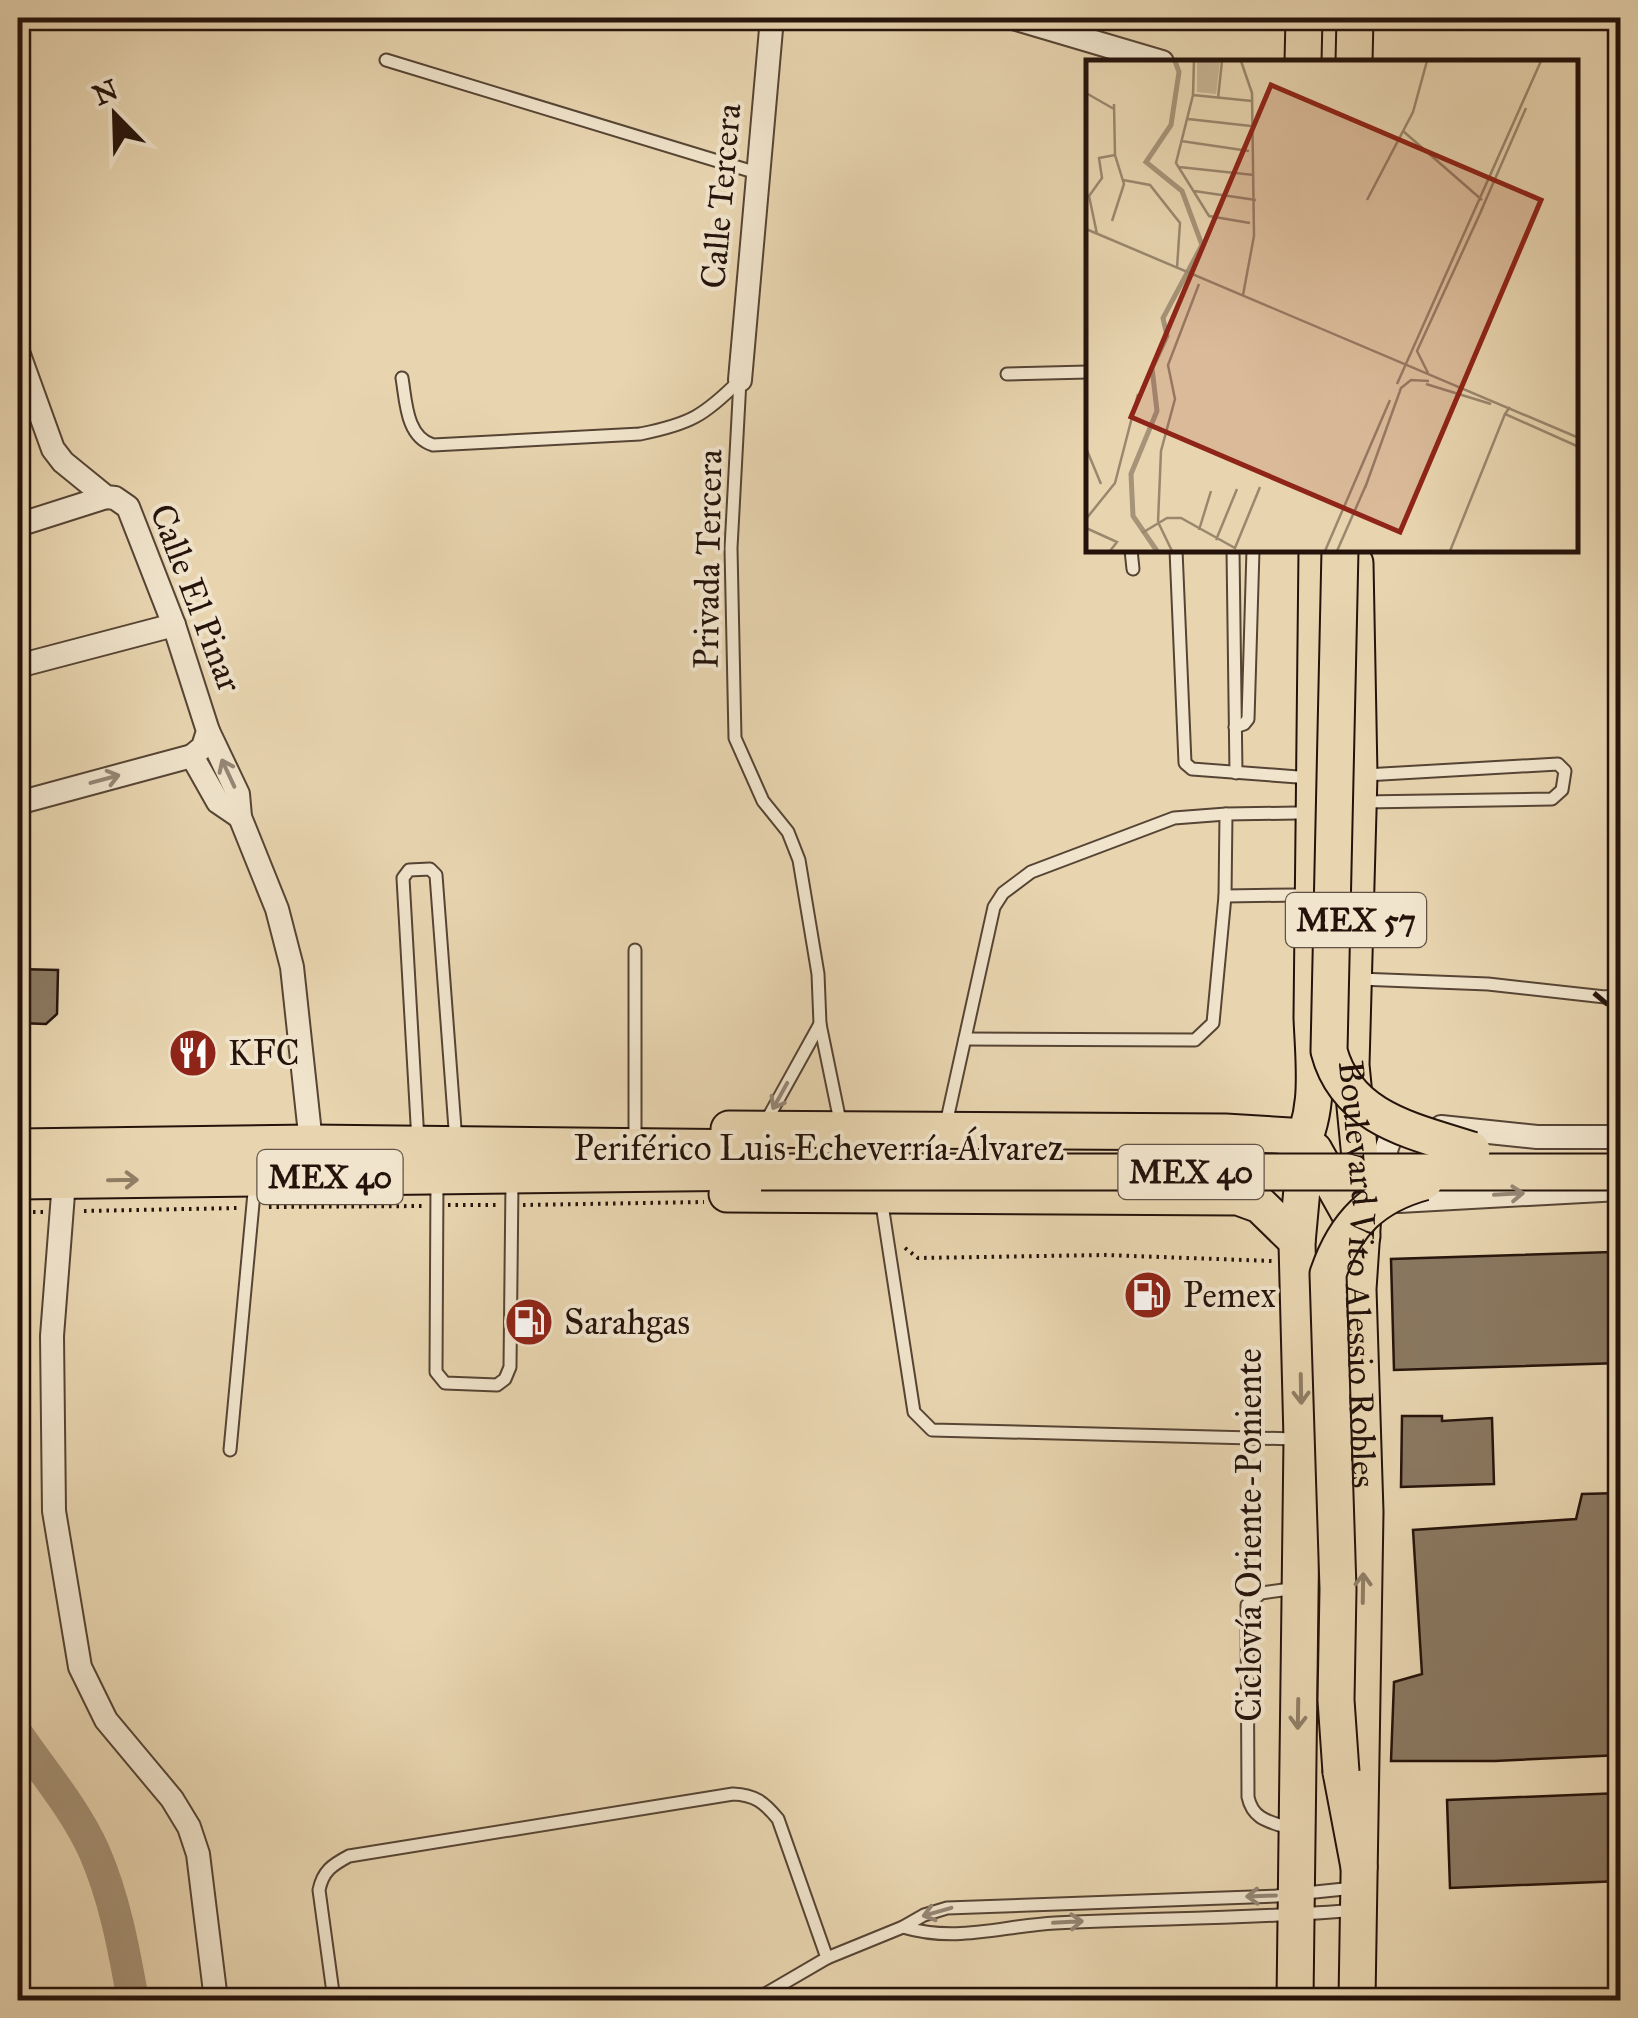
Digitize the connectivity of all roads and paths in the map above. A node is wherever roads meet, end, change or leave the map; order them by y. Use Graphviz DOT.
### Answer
graph roads {
  1 [pos="772,18"];
  2 [pos="1013,18"];
  3 [pos="1304,18"];
  4 [pos="1355,18"];
  5 [pos="386,60"];
  6 [pos="1155,60"];
  7 [pos="1303,60"];
  8 [pos="1354,60"];
  9 [pos="757,173"];
  10 [pos="18,352"];
  11 [pos="1086,372"];
  12 [pos="1007,374"];
  13 [pos="402,378"];
  14 [pos="740,380"];
  15 [pos="23,386"];
  16 [pos="106,498"];
  17 [pos="18,524"];
  18 [pos="1131,552"];
  19 [pos="1176,552"];
  20 [pos="1233,552"];
  21 [pos="1253,552"];
  22 [pos="1300,552"];
  23 [pos="1318,552"];
  24 [pos="1340,552"];
  25 [pos="1355,552"];
  26 [pos="1132,570"];
  27 [pos="174,624"];
  28 [pos="18,666"];
  29 [pos="1236,727"];
  30 [pos="208,731"];
  31 [pos="192,756"];
  32 [pos="1236,773"];
  33 [pos="1298,777"];
  34 [pos="1358,789"];
  35 [pos="18,802"];
  36 [pos="1226,814"];
  37 [pos="1297,814"];
  38 [pos="240,817"];
  39 [pos="1297,895"];
  40 [pos="1225,896"];
  41 [pos="636,950"];
  42 [pos="1355,979"];
  43 [pos="1620,994"];
  44 [pos="820,1024"];
  45 [pos="965,1038"];
  46 [pos="1352,1065"];
  47 [pos="1406,1123"];
  48 [pos="635,1129"];
  49 [pos="842,1130"];
  50 [pos="945,1130"];
  51 [pos="1226,1132"];
  52 [pos="1306,1137"];
  53 [pos="1620,1137"];
  54 [pos="311,1143"];
  55 [pos="418,1145"];
  56 [pos="456,1146"];
  57 [pos="571,1148"];
  58 [pos="1620,1149"];
  59 [pos="762,1150"];
  60 [pos="1471,1162"];
  61 [pos="1620,1172"];
  62 [pos="21,1174"];
  63 [pos="634,1174"];
  64 [pos="1620,1189"];
  65 [pos="512,1190"];
  66 [pos="437,1191"];
  67 [pos="254,1193"];
  68 [pos="880,1194"];
  69 [pos="62,1196"];
  70 [pos="1238,1197"];
  71 [pos="1364,1199"];
  72 [pos="1412,1200"];
  73 [pos="711,1202"];
  74 [pos="884,1232"];
  75 [pos="1285,1251"];
  76 [pos="1360,1261"];
  77 [pos="1298,1292"];
  78 [pos="1302,1439"];
  79 [pos="230,1450"];
  80 [pos="1301,1588"];
  81 [pos="1296,1830"];
  82 [pos="1358,1888"];
  83 [pos="1103,1902"];
  84 [pos="1297,1905"];
  85 [pos="1102,1921"];
  86 [pos="903,1928"];
  87 [pos="827,1958"];
  88 [pos="216,2000"];
  89 [pos="334,2000"];
  90 [pos="754,2000"];
  91 [pos="1295,2000"];
  92 [pos="1357,2000"];
  1 -- 9 [label="street, Calle Tercera"];
  2 -- 6 [label="street"];
  3 -- 7 [label="main road"];
  4 -- 8 [label="main road"];
  5 -- 9 [label="lane"];
  9 -- 14 [label="street, Calle Tercera"];
  10 -- 15 [label="street, Calle El Pinar"];
  11 -- 12 [label="lane"];
  13 -- 14 [label="lane"];
  14 -- 44 [label="lane, Privada Tercera"];
  15 -- 16 [label="street, Calle El Pinar"];
  16 -- 17 [label="street"];
  16 -- 27 [label="street, Calle El Pinar"];
  18 -- 26 [label="lane"];
  19 -- 32 [label="lane"];
  20 -- 29 [label="lane"];
  21 -- 29 [label="lane"];
  22 -- 33 [label="main road, Boulevard Vito Alessio Robles / MEX 57"];
  23 -- 52 [label="main road"];
  24 -- 60 [label="main road, bridge"];
  25 -- 34 [label="main road, Boulevard Vito Alessio Robles / MEX 57"];
  27 -- 28 [label="street"];
  27 -- 30 [label="street, Calle El Pinar"];
  29 -- 32 [label="lane"];
  30 -- 31 [label="street, Calle El Pinar"];
  38 -- 30 [label="street, Calle El Pinar, one-way"];
  35 -- 31 [label="street, one-way"];
  31 -- 38 [label="street, Calle El Pinar"];
  32 -- 33 [label="lane"];
  33 -- 37 [label="main road, Boulevard Vito Alessio Robles / MEX 57"];
  34 -- 34 [label="lane"];
  34 -- 42 [label="main road, Boulevard Vito Alessio Robles / MEX 57"];
  36 -- 37 [label="lane"];
  36 -- 40 [label="lane"];
  36 -- 45 [label="lane"];
  37 -- 39 [label="main road, Boulevard Vito Alessio Robles / MEX 57"];
  38 -- 54 [label="street, Calle El Pinar"];
  39 -- 40 [label="lane"];
  39 -- 52 [label="main road, Boulevard Vito Alessio Robles / MEX 57"];
  40 -- 45 [label="lane"];
  41 -- 48 [label="lane"];
  42 -- 43 [label="lane"];
  42 -- 46 [label="main road, Boulevard Vito Alessio Robles / MEX 57"];
  44 -- 49 [label="lane"];
  44 -- 59 [label="lane, one-way"];
  45 -- 50 [label="lane"];
  46 -- 47 [label="street"];
  46 -- 71 [label="main road, Boulevard Vito Alessio Robles / MEX 57"];
  47 -- 53 [label="street"];
  47 -- 72 [label="street"];
  48 -- 57 [label="main road"];
  48 -- 59 [label="main road"];
  49 -- 50 [label="main road"];
  49 -- 59 [label="main road"];
  50 -- 51 [label="main road"];
  51 -- 52 [label="main road"];
  51 -- 70 [label="main road"];
  52 -- 70 [label="main road"];
  52 -- 71 [label="main road"];
  52 -- 75 [label="main road, Boulevard Vito Alessio Robles / MEX 57"];
  52 -- 76 [label="main road"];
  54 -- 55 [label="main road, Periférico Luis Echeverría Álvarez / MEX 40"];
  54 -- 62 [label="main road, Periférico Luis Echeverría Álvarez / MEX 40"];
  55 -- 56 [label="main road, Periférico Luis Echeverría Álvarez / MEX 40"];
  55 -- 56 [label="lane"];
  56 -- 57 [label="main road, Periférico Luis Echeverría Álvarez / MEX 40"];
  57 -- 59 [label="main road, Periférico Luis Echeverría Álvarez / MEX 40"];
  58 -- 60 [label="main road, Periférico Luis Echeverría Álvarez / MEX 40"];
  59 -- 60 [label="main road, Periférico Luis Echeverría Álvarez / MEX 40, bridge"];
  59 -- 63 [label="main road, Periférico Luis Echeverría Álvarez / MEX 40"];
  60 -- 61 [label="main road, Periférico Luis Echeverría Álvarez / MEX 40, bridge"];
  60 -- 82 [label="main road, bridge"];
  62 -- 69 [label="main road, Periférico Luis Echeverría Álvarez / MEX 40"];
  62 -- 69 [label="path"];
  63 -- 65 [label="main road, Periférico Luis Echeverría Álvarez / MEX 40"];
  63 -- 68 [label="main road"];
  72 -- 64 [label="street, one-way"];
  65 -- 66 [label="main road, Periférico Luis Echeverría Álvarez / MEX 40"];
  65 -- 66 [label="path"];
  65 -- 66 [label="lane"];
  65 -- 73 [label="path"];
  66 -- 67 [label="main road, Periférico Luis Echeverría Álvarez / MEX 40"];
  66 -- 67 [label="path"];
  69 -- 67 [label="main road, Periférico Luis Echeverría Álvarez / MEX 40, one-way"];
  67 -- 69 [label="path"];
  67 -- 79 [label="lane"];
  68 -- 70 [label="main road"];
  68 -- 74 [label="lane"];
  69 -- 88 [label="street"];
  70 -- 75 [label="main road"];
  71 -- 72 [label="street"];
  71 -- 76 [label="main road, Boulevard Vito Alessio Robles / MEX 57"];
  72 -- 76 [label="main road"];
  74 -- 75 [label="path"];
  74 -- 78 [label="lane"];
  75 -- 77 [label="main road, Boulevard Vito Alessio Robles / MEX 57"];
  76 -- 77 [label="main road"];
  82 -- 76 [label="main road, Boulevard Vito Alessio Robles, one-way"];
  77 -- 78 [label="main road, Boulevard Vito Alessio Robles, one-way"];
  78 -- 80 [label="main road, Boulevard Vito Alessio Robles"];
  80 -- 81 [label="main road, Boulevard Vito Alessio Robles, one-way"];
  80 -- 81 [label="lane"];
  81 -- 84 [label="main road, Boulevard Vito Alessio Robles"];
  82 -- 84 [label="lane"];
  82 -- 84 [label="lane"];
  82 -- 92 [label="main road, Boulevard Vito Alessio Robles"];
  84 -- 83 [label="lane, one-way"];
  83 -- 85 [label="lane"];
  83 -- 86 [label="lane, one-way"];
  84 -- 85 [label="lane"];
  84 -- 91 [label="main road, Boulevard Vito Alessio Robles"];
  86 -- 85 [label="lane, one-way"];
  86 -- 87 [label="lane"];
  87 -- 89 [label="lane"];
  87 -- 90 [label="lane"];
}
